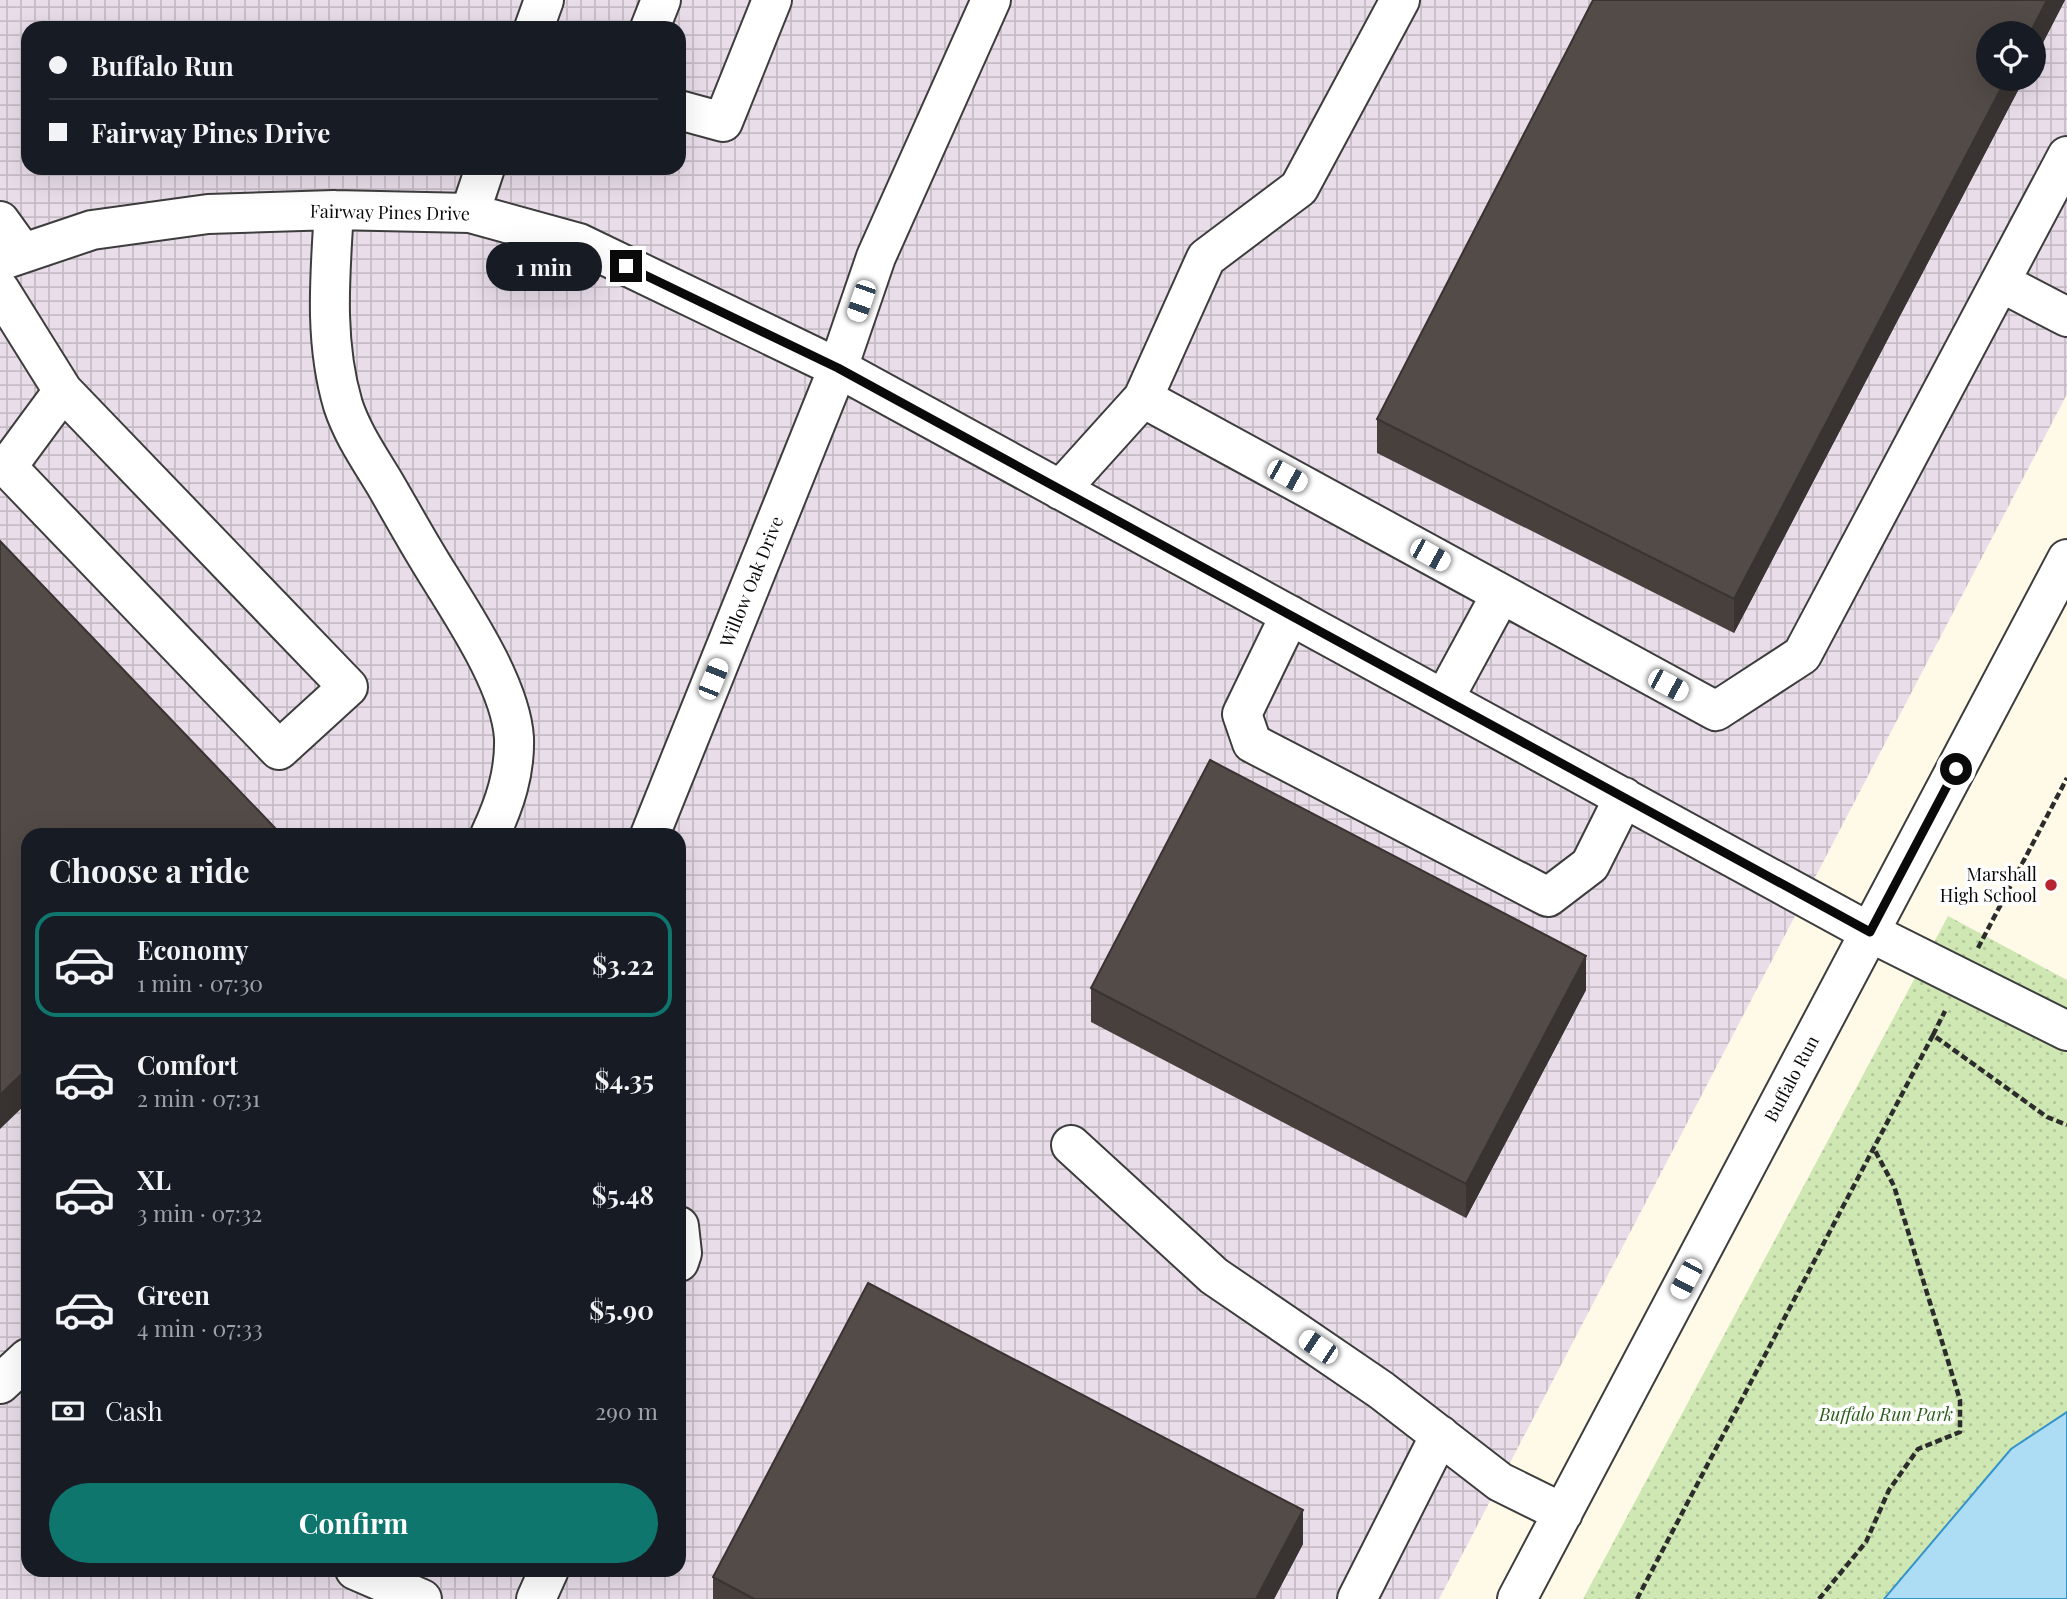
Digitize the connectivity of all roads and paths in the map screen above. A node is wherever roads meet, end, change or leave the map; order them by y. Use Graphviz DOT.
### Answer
graph roads {
  1 [pos="544,0"];
  2 [pos="661,0"];
  3 [pos="772,0"];
  4 [pos="991,0"];
  5 [pos="1400,0"];
  6 [pos="536,21"];
  7 [pos="653,21"];
  8 [pos="686,112"];
  9 [pos="2067,156"];
  10 [pos="483,175"];
  11 [pos="334,210"];
  12 [pos="470,213"];
  13 [pos="0,221"];
  14 [pos="12,257"];
  15 [pos="2000,282"];
  16 [pos="0,290"];
  17 [pos="2067,317"];
  18 [pos="838,368"];
  19 [pos="63,391"];
  20 [pos="1143,398"];
  21 [pos="1060,490"];
  22 [pos="2067,559"];
  23 [pos="1501,594"];
  24 [pos="1290,615"];
  25 [pos="1444,699"];
  26 [pos="2067,778"];
  27 [pos="1624,797"];
  28 [pos="493,828"];
  29 [pos="653,828"];
  30 [pos="1870,932"];
  31 [pos="1962,978"];
  32 [pos="2067,1031"];
  33 [pos="1933,1035"];
  34 [pos="2067,1125"];
  35 [pos="1071,1145"];
  36 [pos="1873,1147"];
  37 [pos="21,1364"];
  38 [pos="0,1384"];
  39 [pos="1440,1435"];
  40 [pos="1563,1513"];
  41 [pos="352,1577"];
  42 [pos="371,1577"];
  43 [pos="546,1577"];
  44 [pos="342,1599"];
  45 [pos="422,1599"];
  46 [pos="536,1599"];
  47 [pos="1357,1599"];
  48 [pos="1517,1599"];
  49 [pos="1637,1599"];
  50 [pos="1819,1599"];
  1 -- 6 [label="street"];
  2 -- 7 [label="street"];
  3 -- 8 [label="street"];
  4 -- 18 [label="street, Willow Oak Drive"];
  5 -- 20 [label="street"];
  9 -- 15 [label="street"];
  10 -- 12 [label="street"];
  11 -- 12 [label="street, Fairway Pines Drive"];
  11 -- 14 [label="street, Fairway Pines Drive"];
  11 -- 28 [label="street"];
  12 -- 18 [label="street, Fairway Pines Drive"];
  13 -- 14 [label="street"];
  15 -- 17 [label="street"];
  15 -- 23 [label="street"];
  16 -- 19 [label="street"];
  18 -- 21 [label="street, Fairway Pines Drive"];
  18 -- 29 [label="street, Willow Oak Drive"];
  19 -- 19 [label="street"];
  20 -- 21 [label="street"];
  20 -- 23 [label="street"];
  21 -- 24 [label="street, Fairway Pines Drive"];
  22 -- 30 [label="street, Buffalo Run"];
  23 -- 25 [label="street"];
  24 -- 25 [label="street, Fairway Pines Drive"];
  24 -- 27 [label="street"];
  25 -- 27 [label="street, Fairway Pines Drive"];
  26 -- 31 [label="path"];
  27 -- 30 [label="street, Fairway Pines Drive"];
  30 -- 31 [label="street, Fairway Pines Drive"];
  30 -- 40 [label="street, Buffalo Run"];
  31 -- 32 [label="street, Fairway Pines Drive"];
  31 -- 33 [label="path"];
  33 -- 34 [label="path"];
  33 -- 36 [label="path"];
  35 -- 39 [label="street"];
  36 -- 49 [label="path"];
  36 -- 50 [label="path"];
  37 -- 38 [label="street"];
  39 -- 40 [label="street"];
  39 -- 47 [label="street"];
  40 -- 48 [label="street, Buffalo Run"];
  41 -- 44 [label="street"];
  42 -- 45 [label="street"];
  43 -- 46 [label="street"];
}
